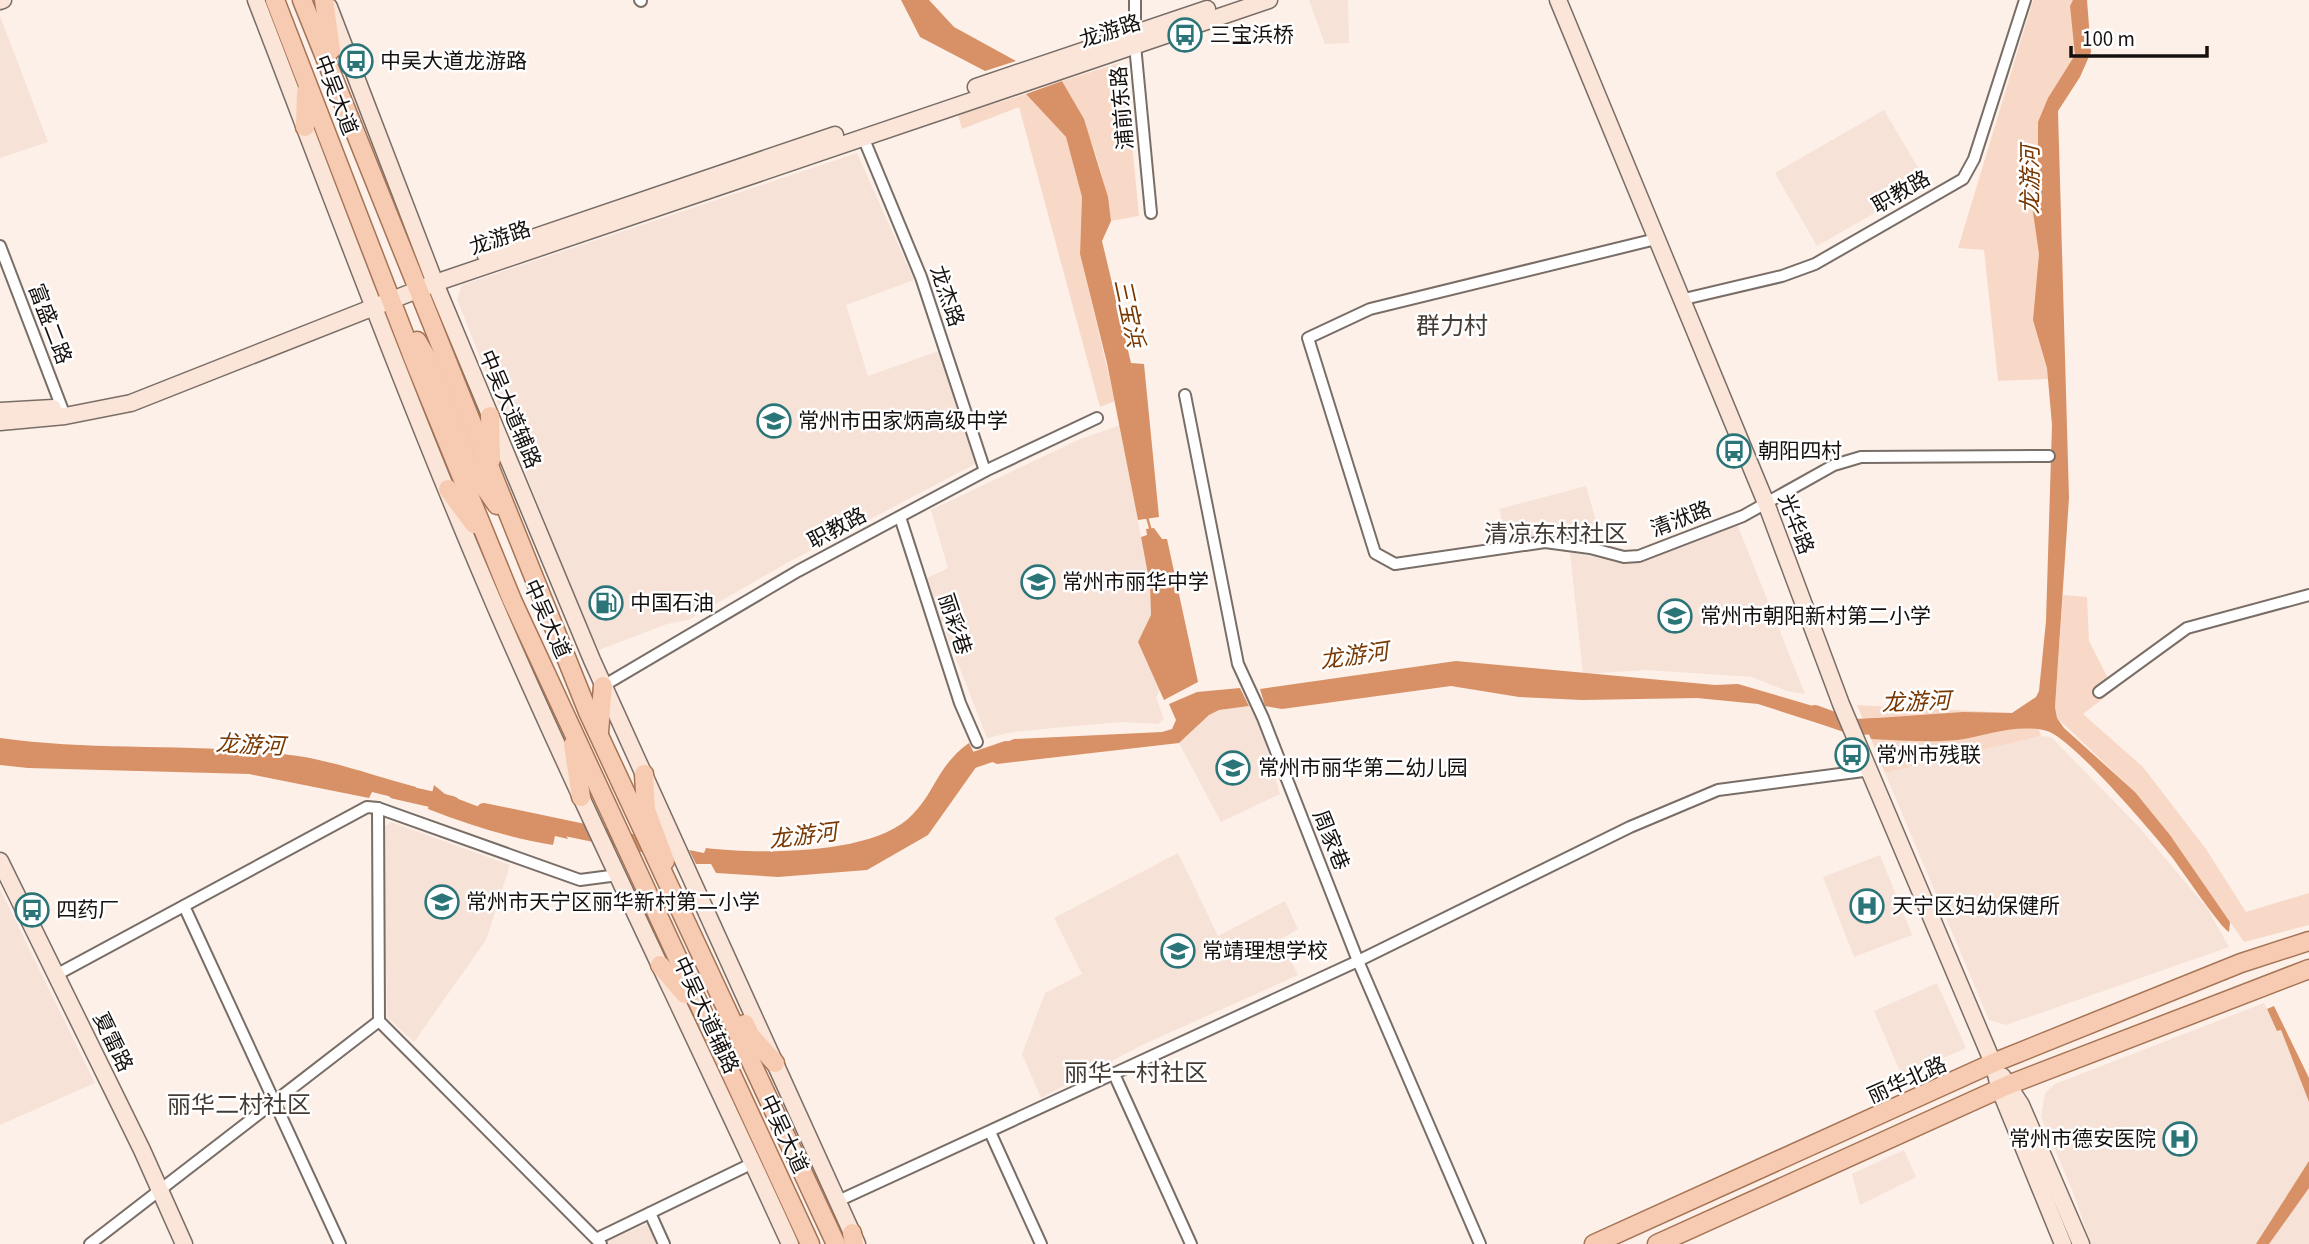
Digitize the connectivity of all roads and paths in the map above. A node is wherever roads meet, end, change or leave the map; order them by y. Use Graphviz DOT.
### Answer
graph roads {
  1 [pos="256,0"];
  2 [pos="275,0"];
  3 [pos="292,0"];
  4 [pos="302,0"];
  5 [pos="325,0"];
  6 [pos="1135,0"];
  7 [pos="1235,0"];
  8 [pos="1269,0"];
  9 [pos="1558,0"];
  10 [pos="2025,0"];
  11 [pos="1136,38"];
  12 [pos="303,73"];
  13 [pos="333,76"];
  14 [pos="1008,81"];
  15 [pos="343,101"];
  16 [pos="305,127"];
  17 [pos="863,137"];
  18 [pos="1151,213"];
  19 [pos="389,216"];
  20 [pos="1656,239"];
  21 [pos="0,246"];
  22 [pos="433,279"];
  23 [pos="416,285"];
  24 [pos="381,300"];
  25 [pos="1680,300"];
  26 [pos="414,360"];
  27 [pos="1185,395"];
  28 [pos="0,411"];
  29 [pos="63,412"];
  30 [pos="490,416"];
  31 [pos="1097,418"];
  32 [pos="0,422"];
  33 [pos="2049,456"];
  34 [pos="985,471"];
  35 [pos="492,474"];
  36 [pos="448,489"];
  37 [pos="1766,503"];
  38 [pos="900,517"];
  39 [pos="514,530"];
  40 [pos="489,543"];
  41 [pos="2309,595"];
  42 [pos="576,683"];
  43 [pos="603,686"];
  44 [pos="2099,692"];
  45 [pos="570,724"];
  46 [pos="599,736"];
  47 [pos="977,742"];
  48 [pos="584,754"];
  49 [pos="1871,770"];
  50 [pos="644,774"];
  51 [pos="582,797"];
  52 [pos="379,808"];
  53 [pos="654,827"];
  54 [pos="665,852"];
  55 [pos="0,860"];
  56 [pos="618,875"];
  57 [pos="184,906"];
  58 [pos="2309,941"];
  59 [pos="706,961"];
  60 [pos="1358,961"];
  61 [pos="669,963"];
  62 [pos="2309,969"];
  63 [pos="56,975"];
  64 [pos="379,1021"];
  65 [pos="2058,1037"];
  66 [pos="2066,1062"];
  67 [pos="775,1063"];
  68 [pos="1993,1063"];
  69 [pos="1114,1074"];
  70 [pos="761,1082"];
  71 [pos="2004,1087"];
  72 [pos="274,1101"];
  73 [pos="990,1132"];
  74 [pos="753,1163"];
  75 [pos="772,1163"];
  76 [pos="783,1186"];
  77 [pos="160,1189"];
  78 [pos="838,1201"];
  79 [pos="650,1213"];
  80 [pos="599,1241"];
  81 [pos="855,1241"];
  82 [pos="90,1244"];
  83 [pos="184,1244"];
  84 [pos="340,1244"];
  85 [pos="664,1244"];
  86 [pos="790,1244"];
  87 [pos="799,1244"];
  88 [pos="810,1244"];
  89 [pos="827,1244"];
  90 [pos="836,1244"];
  91 [pos="1041,1244"];
  92 [pos="1191,1244"];
  93 [pos="1480,1244"];
  94 [pos="1594,1244"];
  95 [pos="1657,1244"];
  96 [pos="2063,1244"];
  97 [pos="2081,1244"];
  1 -- 16 [label="main road"];
  2 -- 12 [label="main road, 中吴大道"];
  3 -- 13 [label="main road"];
  4 -- 13 [label="main road, 中吴大道"];
  5 -- 15 [label="main road"];
  5 -- 22 [label="main road, 中吴大道辅路"];
  6 -- 11 [label="street, 浦前东路"];
  7 -- 11 [label="main road, 龙游路"];
  8 -- 11 [label="main road, 龙游路"];
  9 -- 20 [label="main road, 光华路"];
  10 -- 25 [label="street, 职教路"];
  11 -- 14 [label="main road, 龙游路"];
  11 -- 18 [label="street, 浦前东路"];
  12 -- 16 [label="main road"];
  12 -- 19 [label="main road"];
  12 -- 24 [label="main road, 中吴大道"];
  13 -- 15 [label="main road, 中吴大道"];
  14 -- 17 [label="main road, 龙游路"];
  14 -- 22 [label="main road, 龙游路"];
  15 -- 19 [label="main road, 中吴大道"];
  16 -- 24 [label="main road"];
  17 -- 22 [label="main road, 龙游路"];
  17 -- 34 [label="street, 龙杰路"];
  19 -- 23 [label="main road, 中吴大道"];
  20 -- 25 [label="main road, 光华路"];
  20 -- 37 [label="street, 清洑路"];
  21 -- 29 [label="street, 富盛二路"];
  22 -- 23 [label="main road, 龙游路"];
  22 -- 30 [label="main road, 中吴大道辅路"];
  23 -- 24 [label="main road, 龙游路"];
  23 -- 35 [label="main road, 中吴大道"];
  24 -- 26 [label="main road, 中吴大道"];
  24 -- 29 [label="main road, 龙游路"];
  24 -- 36 [label="main road"];
  25 -- 37 [label="main road, 光华路"];
  26 -- 39 [label="main road"];
  26 -- 40 [label="main road, 中吴大道"];
  27 -- 60 [label="street, 周家巷"];
  28 -- 29 [label="main road, 龙游路"];
  29 -- 32 [label="main road, 龙游路"];
  30 -- 35 [label="main road"];
  30 -- 43 [label="main road, 中吴大道辅路"];
  31 -- 34 [label="street, 职教路"];
  33 -- 37 [label="street, 清洑路"];
  34 -- 38 [label="street, 职教路"];
  35 -- 39 [label="main road, 中吴大道"];
  36 -- 40 [label="main road"];
  36 -- 51 [label="main road"];
  37 -- 49 [label="main road, 光华路"];
  38 -- 43 [label="street, 职教路"];
  38 -- 47 [label="street, 丽彩巷"];
  39 -- 42 [label="main road, 中吴大道"];
  40 -- 42 [label="main road"];
  40 -- 45 [label="main road, 中吴大道"];
  41 -- 44 [label="street"];
  42 -- 46 [label="main road, 中吴大道"];
  43 -- 46 [label="main road"];
  43 -- 50 [label="main road, 中吴大道辅路"];
  45 -- 48 [label="main road, 中吴大道"];
  45 -- 51 [label="main road"];
  46 -- 53 [label="main road, 中吴大道"];
  48 -- 53 [label="main road"];
  48 -- 61 [label="main road, 中吴大道"];
  49 -- 60 [label="street"];
  49 -- 68 [label="main road, 光华路"];
  50 -- 53 [label="main road"];
  51 -- 56 [label="main road, 中吴大道辅路"];
  52 -- 56 [label="street"];
  52 -- 57 [label="street"];
  52 -- 64 [label="street"];
  53 -- 54 [label="main road, 中吴大道"];
  54 -- 59 [label="main road, 中吴大道"];
  54 -- 67 [label="main road, 中吴大道辅路"];
  55 -- 63 [label="main road, 夏雷路"];
  56 -- 61 [label="main road, 中吴大道辅路"];
  57 -- 63 [label="street"];
  57 -- 72 [label="street"];
  58 -- 65 [label="main road, 丽华北路"];
  59 -- 67 [label="main road"];
  59 -- 70 [label="main road, 中吴大道"];
  60 -- 69 [label="street"];
  60 -- 93 [label="street, 周家巷"];
  61 -- 70 [label="main road"];
  61 -- 74 [label="main road, 中吴大道辅路"];
  61 -- 75 [label="main road, 中吴大道"];
  62 -- 66 [label="main road"];
  63 -- 77 [label="main road, 夏雷路"];
  64 -- 72 [label="street"];
  64 -- 80 [label="street"];
  65 -- 66 [label="main road"];
  65 -- 68 [label="main road, 丽华北路"];
  66 -- 71 [label="main road"];
  67 -- 78 [label="main road, 中吴大道辅路"];
  68 -- 71 [label="main road, 光华路"];
  68 -- 94 [label="main road, 丽华北路"];
  69 -- 73 [label="street"];
  69 -- 92 [label="street"];
  70 -- 90 [label="main road, 中吴大道"];
  71 -- 95 [label="main road"];
  71 -- 96 [label="main road, 光华路"];
  71 -- 97 [label="main road, 光华路"];
  72 -- 77 [label="street"];
  72 -- 84 [label="street"];
  73 -- 78 [label="street"];
  73 -- 91 [label="street"];
  74 -- 79 [label="street"];
  74 -- 86 [label="main road, 中吴大道辅路"];
  75 -- 76 [label="main road, 中吴大道"];
  75 -- 89 [label="main road"];
  76 -- 87 [label="main road"];
  76 -- 88 [label="main road, 中吴大道"];
  77 -- 82 [label="street"];
  77 -- 83 [label="main road, 夏雷路"];
  78 -- 81 [label="main road, 中吴大道辅路"];
  79 -- 80 [label="street"];
  79 -- 85 [label="street"];
}
